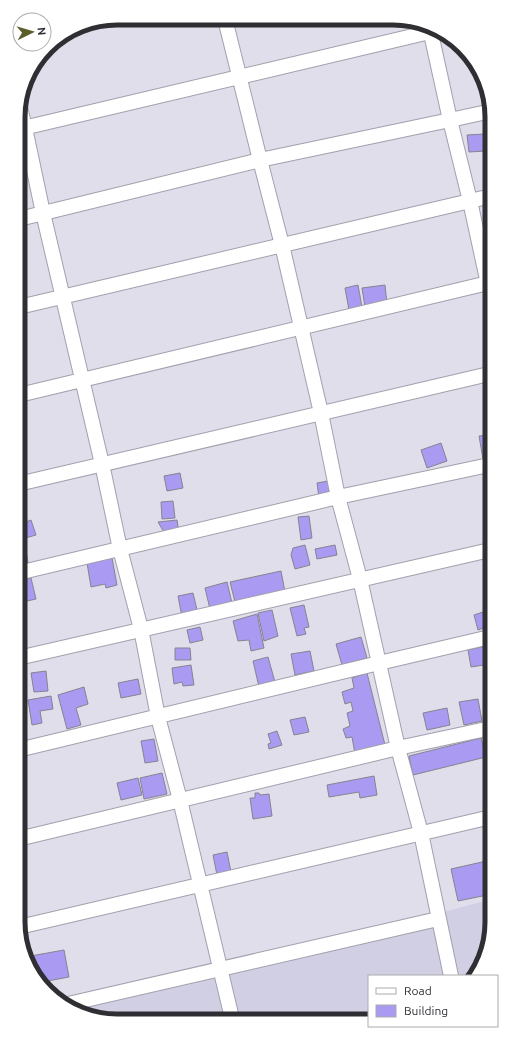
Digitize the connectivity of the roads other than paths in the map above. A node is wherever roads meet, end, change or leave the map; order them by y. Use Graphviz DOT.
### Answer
graph roads {
  1 [pos="227,25"];
  2 [pos="427,31"];
  3 [pos="433,34"];
  4 [pos="240,77"];
  5 [pos="485,113"];
  6 [pos="450,120"];
  7 [pos="25,128"];
  8 [pos="25,141"];
  9 [pos="260,160"];
  10 [pos="485,198"];
  11 [pos="470,201"];
  12 [pos="43,213"];
  13 [pos="25,218"];
  14 [pos="282,245"];
  15 [pos="485,269"];
  16 [pos="485,284"];
  17 [pos="63,297"];
  18 [pos="25,306"];
  19 [pos="301,328"];
  20 [pos="485,375"];
  21 [pos="82,380"];
  22 [pos="25,393"];
  23 [pos="321,413"];
  24 [pos="102,464"];
  25 [pos="485,466"];
  26 [pos="25,482"];
  27 [pos="338,497"];
  28 [pos="120,548"];
  29 [pos="485,551"];
  30 [pos="25,571"];
  31 [pos="360,579"];
  32 [pos="141,630"];
  33 [pos="485,638"];
  34 [pos="25,656"];
  35 [pos="379,663"];
  36 [pos="158,716"];
  37 [pos="485,729"];
  38 [pos="25,748"];
  39 [pos="398,748"];
  40 [pos="180,800"];
  41 [pos="485,818"];
  42 [pos="421,833"];
  43 [pos="25,837"];
  44 [pos="200,885"];
  45 [pos="438,919"];
  46 [pos="25,926"];
  47 [pos="221,969"];
  48 [pos="450,975"];
  49 [pos="73,1003"];
  50 [pos="231,1014"];
  1 -- 4 [label="street"];
  2 -- 4 [label="street"];
  3 -- 6 [label="street"];
  4 -- 7 [label="street"];
  4 -- 9 [label="street"];
  5 -- 6 [label="street"];
  6 -- 9 [label="street"];
  6 -- 11 [label="street"];
  8 -- 12 [label="street"];
  9 -- 12 [label="street"];
  9 -- 14 [label="street"];
  10 -- 11 [label="street"];
  11 -- 14 [label="street"];
  11 -- 15 [label="street"];
  12 -- 13 [label="street"];
  12 -- 17 [label="street"];
  14 -- 17 [label="street"];
  14 -- 19 [label="street"];
  16 -- 19 [label="street"];
  17 -- 18 [label="street"];
  17 -- 21 [label="street"];
  19 -- 21 [label="street"];
  19 -- 23 [label="street"];
  20 -- 23 [label="street"];
  21 -- 22 [label="street"];
  21 -- 24 [label="street"];
  23 -- 24 [label="street"];
  23 -- 27 [label="street"];
  24 -- 26 [label="street"];
  24 -- 28 [label="street"];
  25 -- 27 [label="street"];
  27 -- 28 [label="street"];
  27 -- 31 [label="street"];
  28 -- 30 [label="street"];
  28 -- 32 [label="street"];
  29 -- 31 [label="street"];
  31 -- 32 [label="street"];
  31 -- 35 [label="street"];
  32 -- 34 [label="street"];
  32 -- 36 [label="street"];
  33 -- 35 [label="street"];
  35 -- 36 [label="street"];
  35 -- 39 [label="street"];
  36 -- 38 [label="street"];
  36 -- 40 [label="street"];
  37 -- 39 [label="street"];
  39 -- 40 [label="street"];
  39 -- 42 [label="street"];
  40 -- 43 [label="street"];
  40 -- 44 [label="street"];
  41 -- 42 [label="street"];
  42 -- 44 [label="street"];
  42 -- 45 [label="street"];
  44 -- 46 [label="street"];
  44 -- 47 [label="street"];
  45 -- 47 [label="street"];
  45 -- 48 [label="street"];
  47 -- 49 [label="street"];
  47 -- 50 [label="street"];
}
